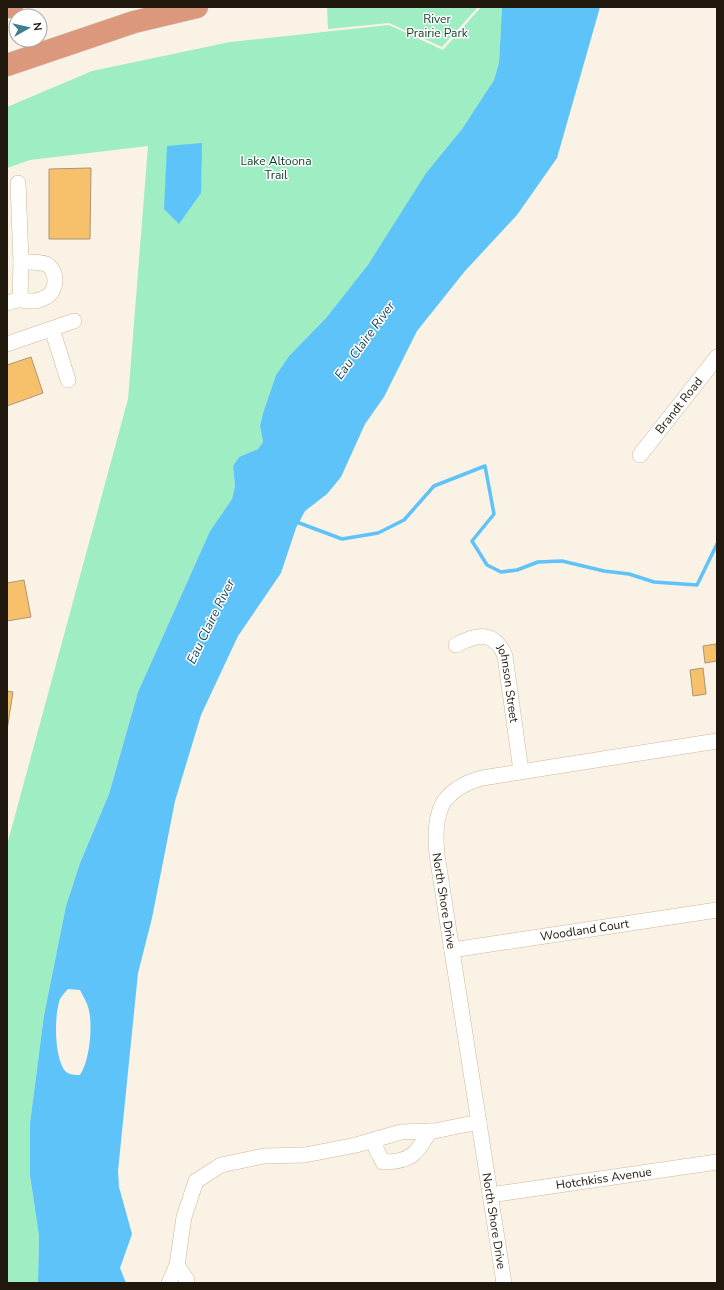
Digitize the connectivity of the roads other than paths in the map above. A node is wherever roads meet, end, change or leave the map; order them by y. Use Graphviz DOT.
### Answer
graph roads {
  1 [pos="7,7"];
  2 [pos="12,7"];
  3 [pos="197,7"];
  4 [pos="7,64"];
  5 [pos="18,183"];
  6 [pos="21,262"];
  7 [pos="13,301"];
  8 [pos="74,321"];
  9 [pos="52,329"];
  10 [pos="7,344"];
  11 [pos="717,357"];
  12 [pos="68,380"];
  13 [pos="640,455"];
  14 [pos="456,645"];
  15 [pos="717,741"];
  16 [pos="521,771"];
  17 [pos="717,910"];
  18 [pos="452,950"];
  19 [pos="478,1122"];
  20 [pos="430,1131"];
  21 [pos="376,1139"];
  22 [pos="717,1162"];
  23 [pos="490,1195"];
  24 [pos="177,1265"];
  25 [pos="169,1283"];
  26 [pos="186,1283"];
  27 [pos="504,1283"];
  1 -- 2 [label="highway"];
  3 -- 4 [label="highway"];
  5 -- 6 [label="street"];
  6 -- 7 [label="street"];
  6 -- 7 [label="street"];
  8 -- 9 [label="street"];
  9 -- 10 [label="street"];
  9 -- 12 [label="street"];
  11 -- 13 [label="street, Brandt Road"];
  14 -- 16 [label="street, Johnson Street"];
  15 -- 16 [label="street, North Shore Drive"];
  16 -- 18 [label="street, North Shore Drive"];
  17 -- 18 [label="street, Woodland Court"];
  18 -- 19 [label="street, North Shore Drive"];
  19 -- 20 [label="street"];
  19 -- 23 [label="street, North Shore Drive"];
  20 -- 21 [label="street"];
  20 -- 21 [label="street"];
  21 -- 24 [label="street"];
  22 -- 23 [label="street, Hotchkiss Avenue"];
  23 -- 27 [label="street, North Shore Drive"];
  24 -- 25 [label="street"];
  24 -- 26 [label="street"];
}
